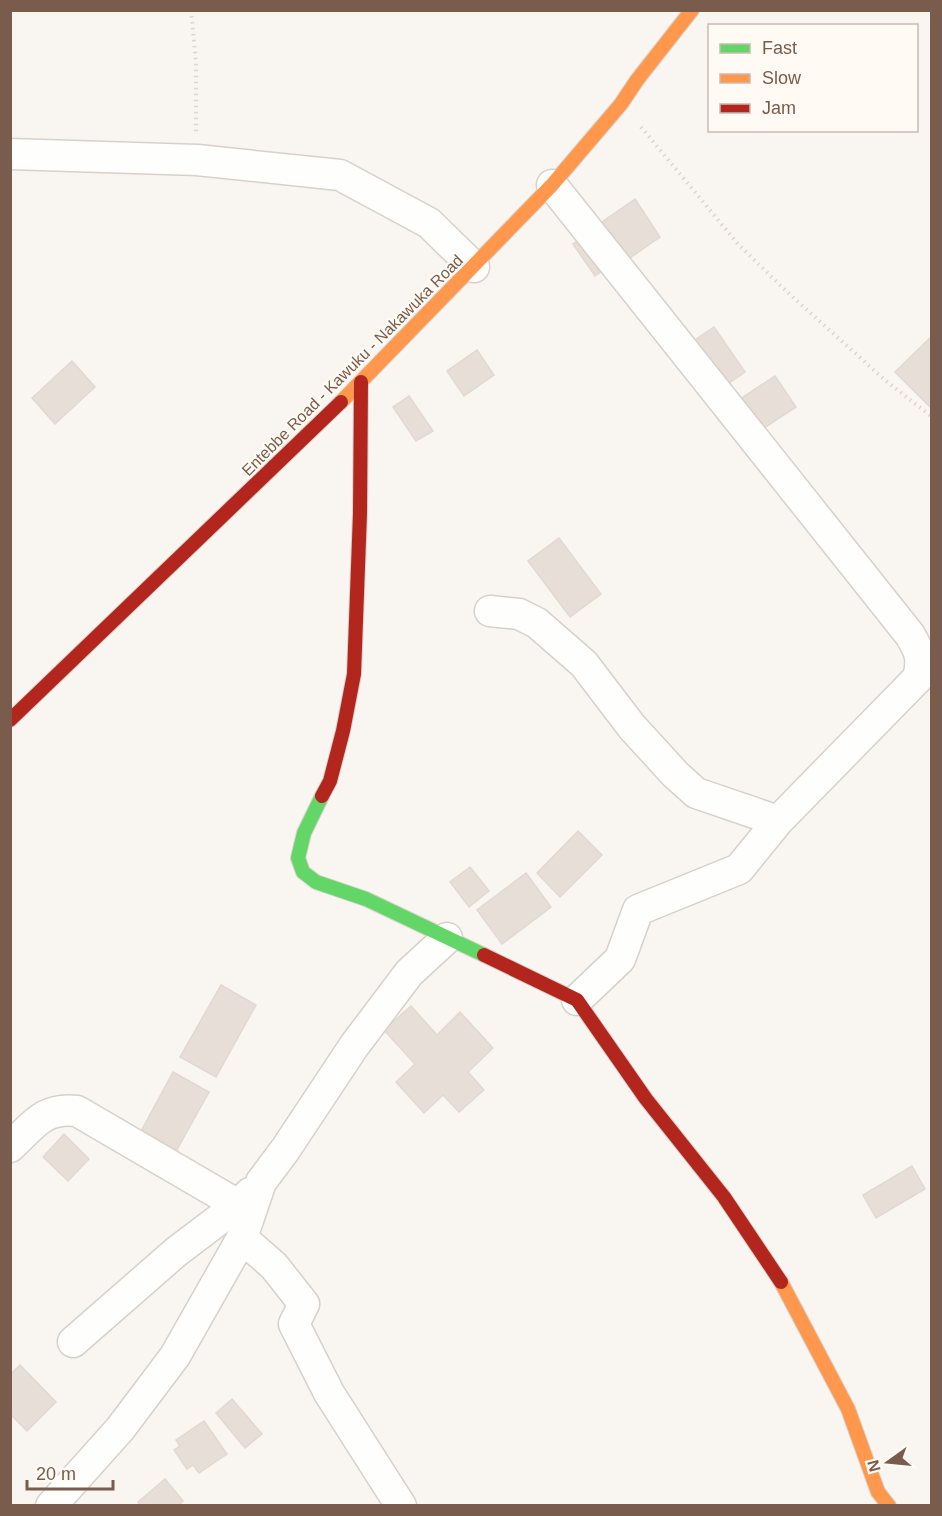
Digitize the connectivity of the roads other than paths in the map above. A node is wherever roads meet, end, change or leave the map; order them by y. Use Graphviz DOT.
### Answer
graph roads {
  1 [pos="692,10"];
  2 [pos="10,154"];
  3 [pos="552,185"];
  4 [pos="474,267"];
  5 [pos="361,382"];
  6 [pos="490,611"];
  7 [pos="10,720"];
  8 [pos="778,821"];
  9 [pos="447,938"];
  10 [pos="577,1000"];
  11 [pos="10,1148"];
  12 [pos="261,1182"];
  13 [pos="238,1205"];
  14 [pos="242,1238"];
  15 [pos="74,1342"];
  16 [pos="58,1503"];
  17 [pos="401,1506"];
  18 [pos="888,1506"];
  1 -- 3 [label="street, Entebbe Road - Kawuku - Nakawuka Road"];
  2 -- 4 [label="street"];
  3 -- 4 [label="street, Entebbe Road - Kawuku - Nakawuka Road"];
  3 -- 8 [label="street"];
  4 -- 5 [label="street, Entebbe Road - Kawuku - Nakawuka Road"];
  5 -- 7 [label="street, Entebbe Road - Kawuku - Nakawuka Road"];
  5 -- 9 [label="street"];
  6 -- 8 [label="street"];
  8 -- 10 [label="street"];
  9 -- 10 [label="street"];
  9 -- 12 [label="street"];
  10 -- 18 [label="street"];
  11 -- 13 [label="street"];
  12 -- 13 [label="street"];
  12 -- 14 [label="street"];
  13 -- 15 [label="street"];
  14 -- 16 [label="street"];
  14 -- 17 [label="street"];
}
